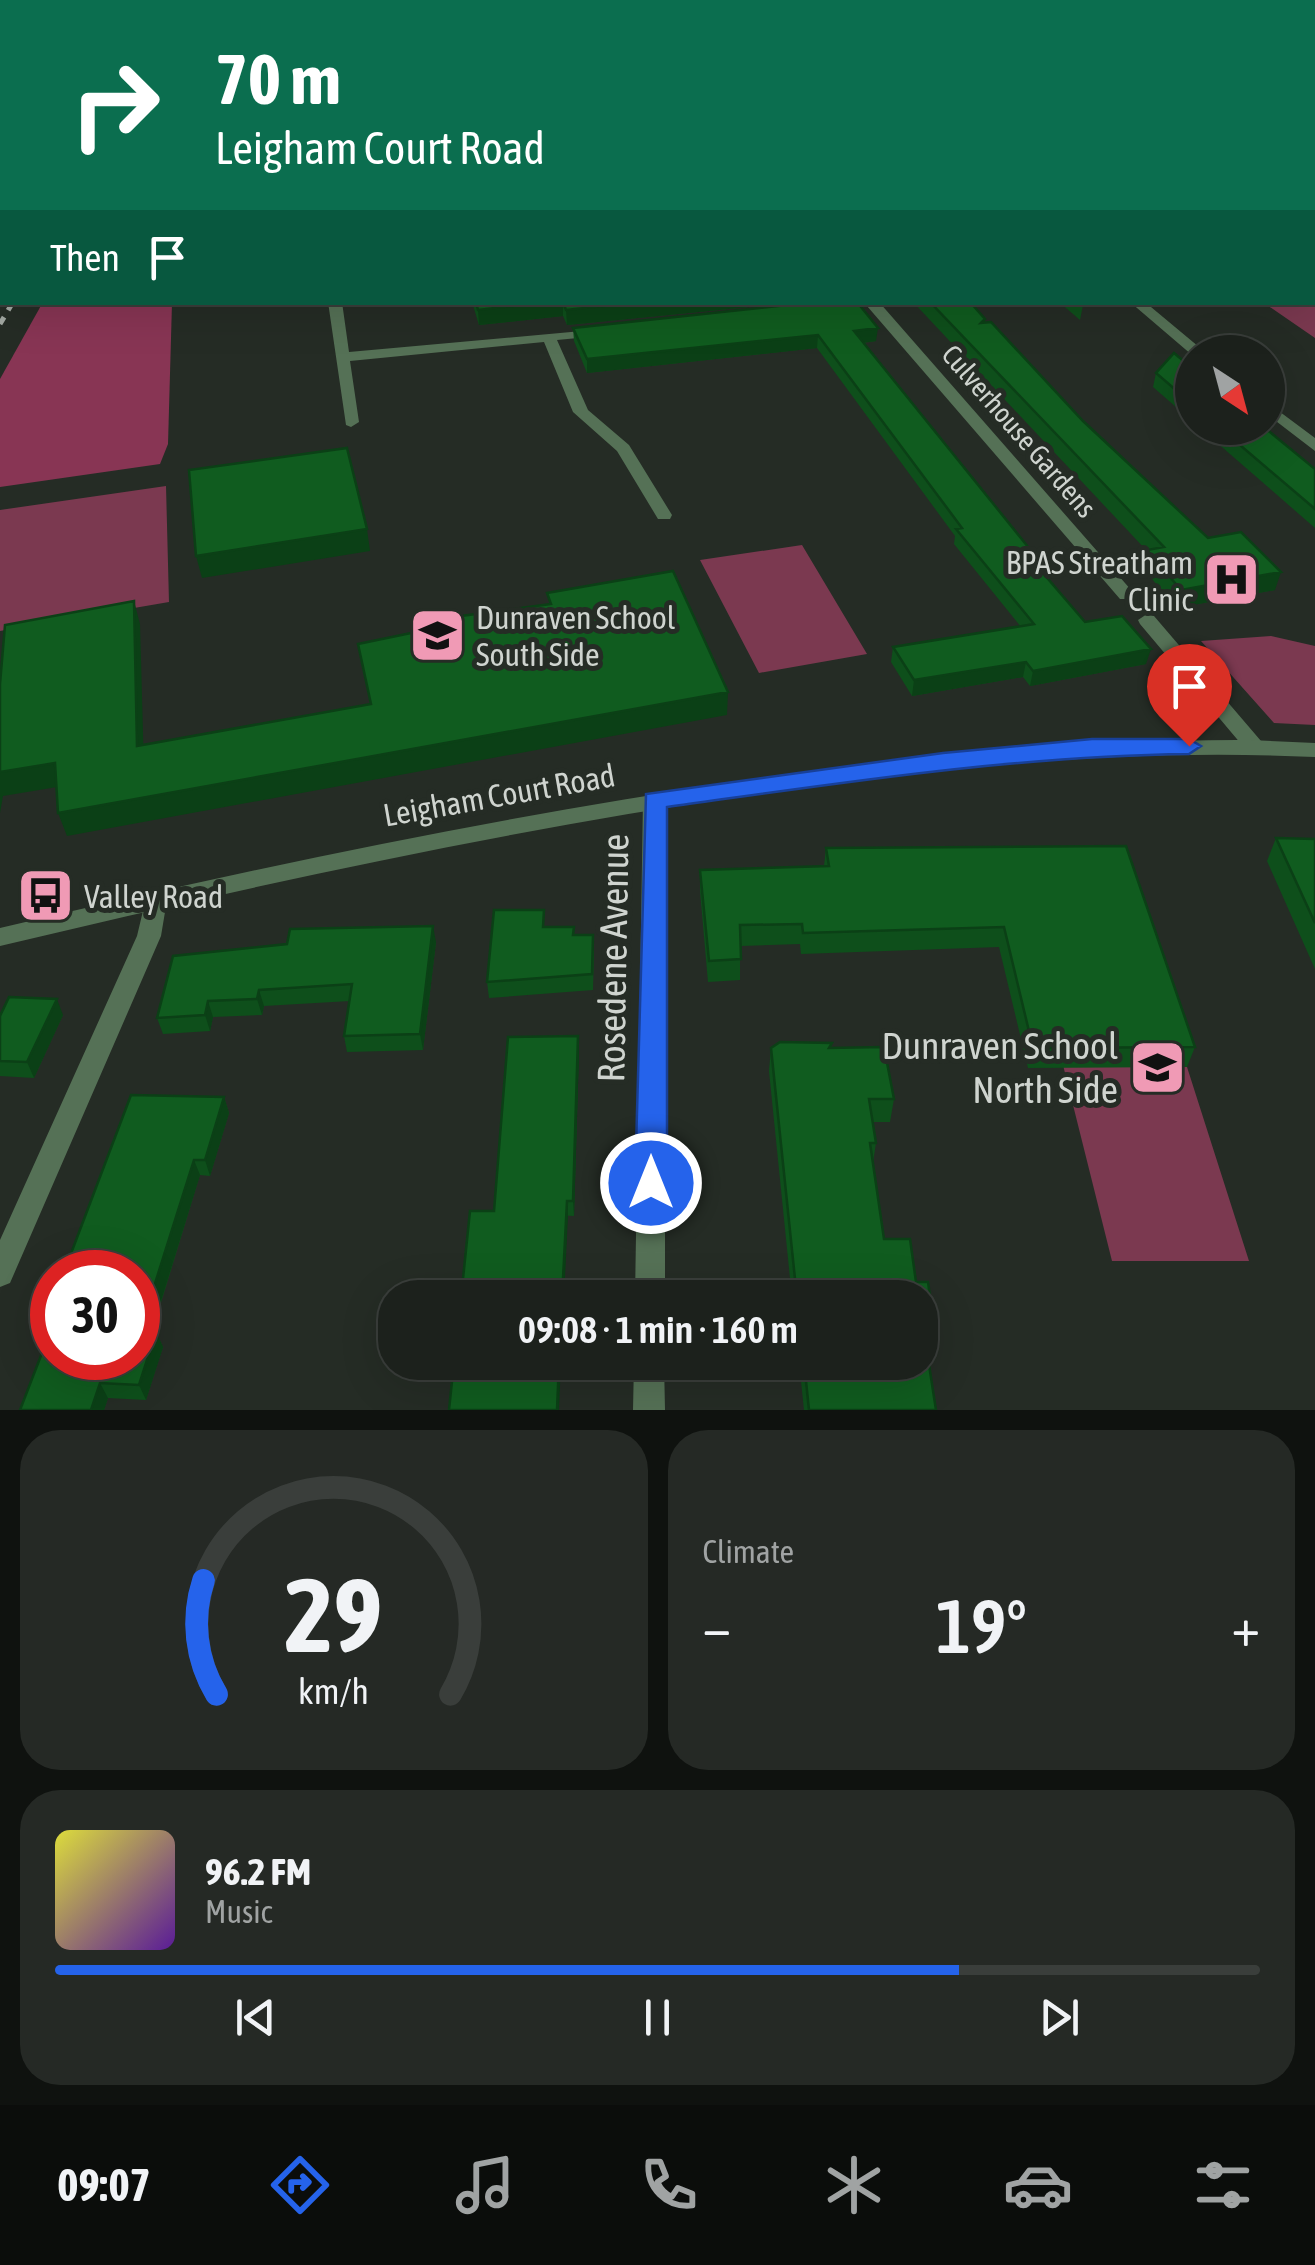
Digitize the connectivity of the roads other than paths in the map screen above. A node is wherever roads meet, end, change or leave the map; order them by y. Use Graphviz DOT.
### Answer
graph roads {
  1 [pos="335,305"];
  2 [pos="842,305"];
  3 [pos="871,305"];
  4 [pos="1140,305"];
  5 [pos="816,308"];
  6 [pos="625,329"];
  7 [pos="1177,335"];
  8 [pos="549,337"];
  9 [pos="342,357"];
  10 [pos="351,422"];
  11 [pos="1285,422"];
  12 [pos="1315,446"];
  13 [pos="664,516"];
  14 [pos="1126,596"];
  15 [pos="1147,620"];
  16 [pos="1254,746"];
  17 [pos="1315,750"];
  18 [pos="654,800"];
  19 [pos="154,900"];
  20 [pos="0,937"];
  21 [pos="0,1274"];
  22 [pos="650,1280"];
  23 [pos="650,1380"];
  24 [pos="649,1410"];
  1 -- 9 [label="street"];
  2 -- 5 [label="street"];
  3 -- 14 [label="street, Culverhouse Gardens"];
  4 -- 7 [label="street"];
  6 -- 8 [label="street"];
  8 -- 9 [label="street"];
  8 -- 13 [label="street"];
  9 -- 10 [label="street"];
  11 -- 12 [label="street"];
  15 -- 16 [label="street"];
  16 -- 17 [label="street, Leigham Court Road"];
  16 -- 18 [label="street, Leigham Court Road"];
  18 -- 19 [label="street, Leigham Court Road"];
  18 -- 22 [label="street, Rosedene Avenue"];
  19 -- 20 [label="street, Leigham Court Road"];
  19 -- 21 [label="street"];
  23 -- 24 [label="street"];
}
